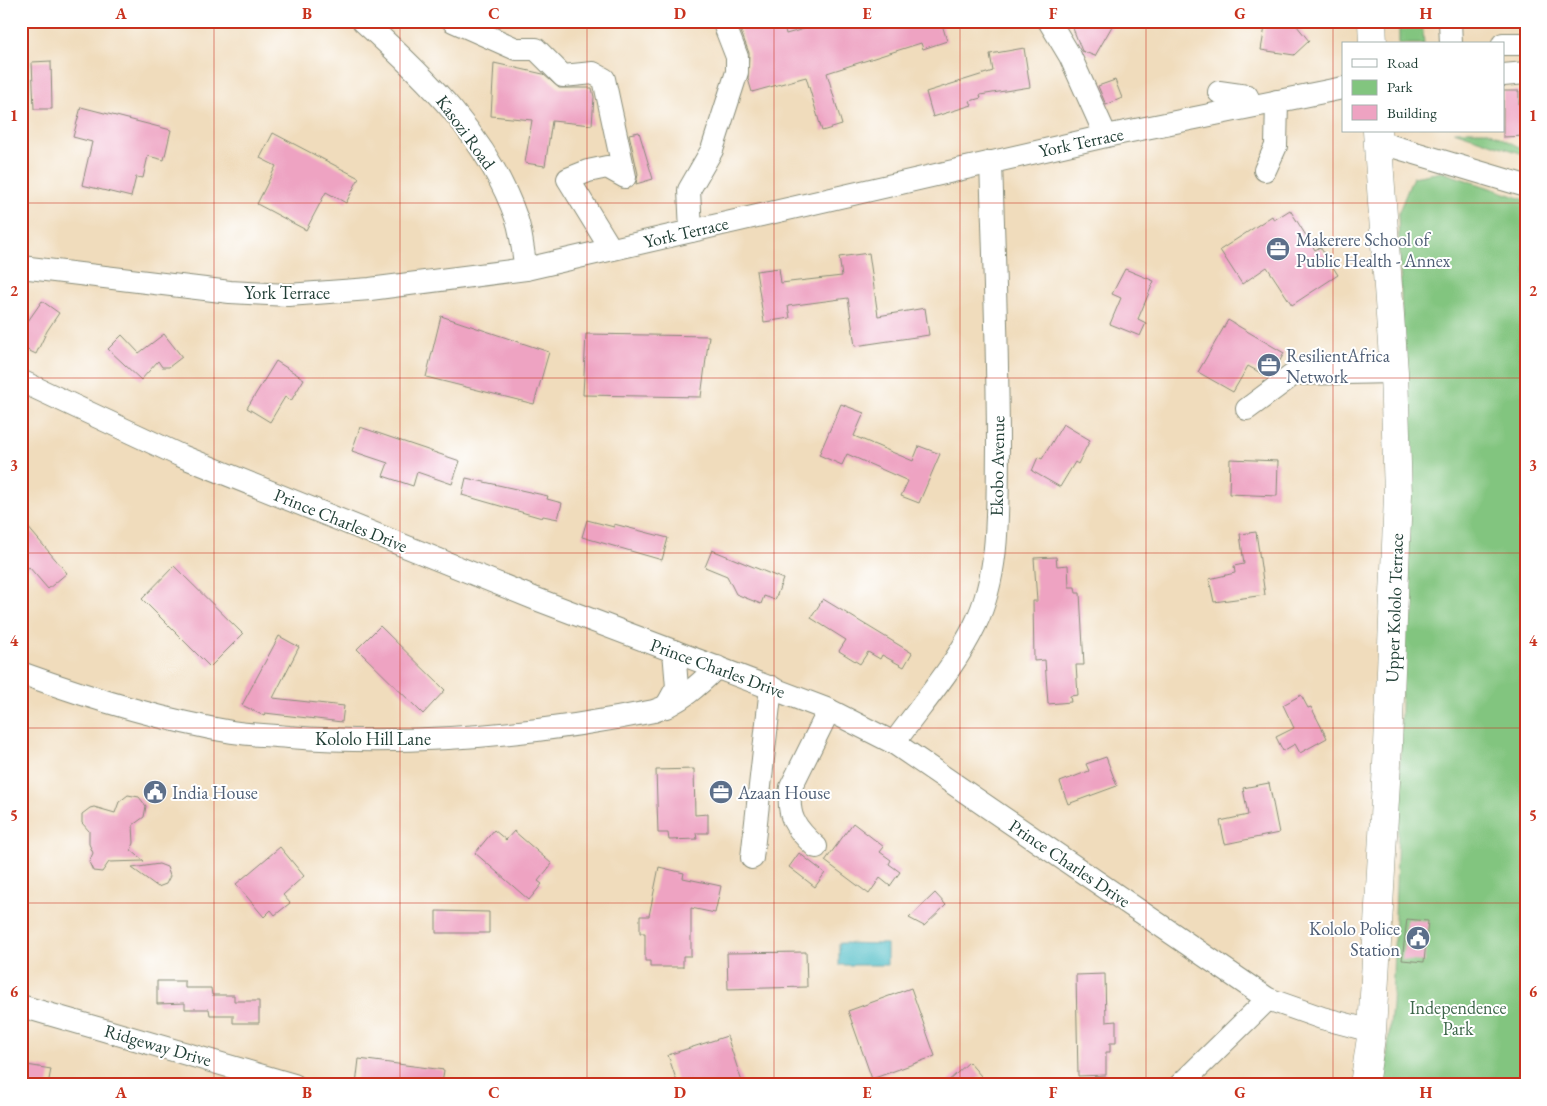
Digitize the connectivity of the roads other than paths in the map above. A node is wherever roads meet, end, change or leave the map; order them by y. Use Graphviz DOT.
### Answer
graph roads {
  1 [pos="363,21"];
  2 [pos="453,21"];
  3 [pos="723,21"];
  4 [pos="1049,21"];
  5 [pos="1372,21"];
  6 [pos="1450,21"];
  7 [pos="1373,42"];
  8 [pos="1451,42"];
  9 [pos="1504,44"];
  10 [pos="1526,44"];
  11 [pos="1526,74"];
  12 [pos="1504,75"];
  13 [pos="1342,88"];
  14 [pos="1218,92"];
  15 [pos="1277,101"];
  16 [pos="1252,106"];
  17 [pos="1106,136"];
  18 [pos="1378,136"];
  19 [pos="991,162"];
  20 [pos="1265,170"];
  21 [pos="1526,186"];
  22 [pos="691,231"];
  23 [pos="611,250"];
  24 [pos="21,267"];
  25 [pos="526,269"];
  26 [pos="1394,372"];
  27 [pos="21,381"];
  28 [pos="1247,409"];
  29 [pos="674,651"];
  30 [pos="716,667"];
  31 [pos="21,673"];
  32 [pos="771,687"];
  33 [pos="666,707"];
  34 [pos="829,710"];
  35 [pos="894,743"];
  36 [pos="816,847"];
  37 [pos="752,858"];
  38 [pos="1268,999"];
  39 [pos="21,1006"];
  40 [pos="1372,1031"];
  41 [pos="294,1085"];
  42 [pos="1180,1085"];
  43 [pos="1364,1085"];
  1 -- 25 [label="street, Kasozi Road"];
  2 -- 23 [label="street"];
  3 -- 22 [label="street"];
  4 -- 17 [label="street"];
  5 -- 7 [label="main road"];
  6 -- 8 [label="street"];
  9 -- 10 [label="street"];
  11 -- 12 [label="street"];
  13 -- 15 [label="street, York Terrace"];
  14 -- 16 [label="street"];
  15 -- 16 [label="street, York Terrace"];
  15 -- 20 [label="street"];
  16 -- 17 [label="street, York Terrace"];
  17 -- 19 [label="street, York Terrace"];
  18 -- 21 [label="street"];
  18 -- 26 [label="main road, Upper Kololo Terrace"];
  19 -- 22 [label="street, York Terrace"];
  19 -- 35 [label="street, Ekobo Avenue"];
  22 -- 23 [label="street, York Terrace"];
  23 -- 25 [label="street, York Terrace"];
  24 -- 25 [label="street, York Terrace"];
  26 -- 28 [label="street"];
  26 -- 40 [label="main road, Upper Kololo Terrace"];
  27 -- 29 [label="street, Prince Charles Drive"];
  29 -- 30 [label="street, Prince Charles Drive"];
  29 -- 33 [label="street"];
  30 -- 32 [label="street, Prince Charles Drive"];
  30 -- 33 [label="street, Kololo Hill Lane"];
  31 -- 33 [label="street, Kololo Hill Lane"];
  32 -- 34 [label="street, Prince Charles Drive"];
  32 -- 37 [label="street"];
  34 -- 35 [label="street, Prince Charles Drive"];
  34 -- 36 [label="street"];
  35 -- 38 [label="street, Prince Charles Drive"];
  38 -- 40 [label="street, Prince Charles Drive"];
  38 -- 42 [label="street"];
  39 -- 41 [label="street, Ridgeway Drive"];
  40 -- 43 [label="main road, Upper Kololo Terrace"];
}
